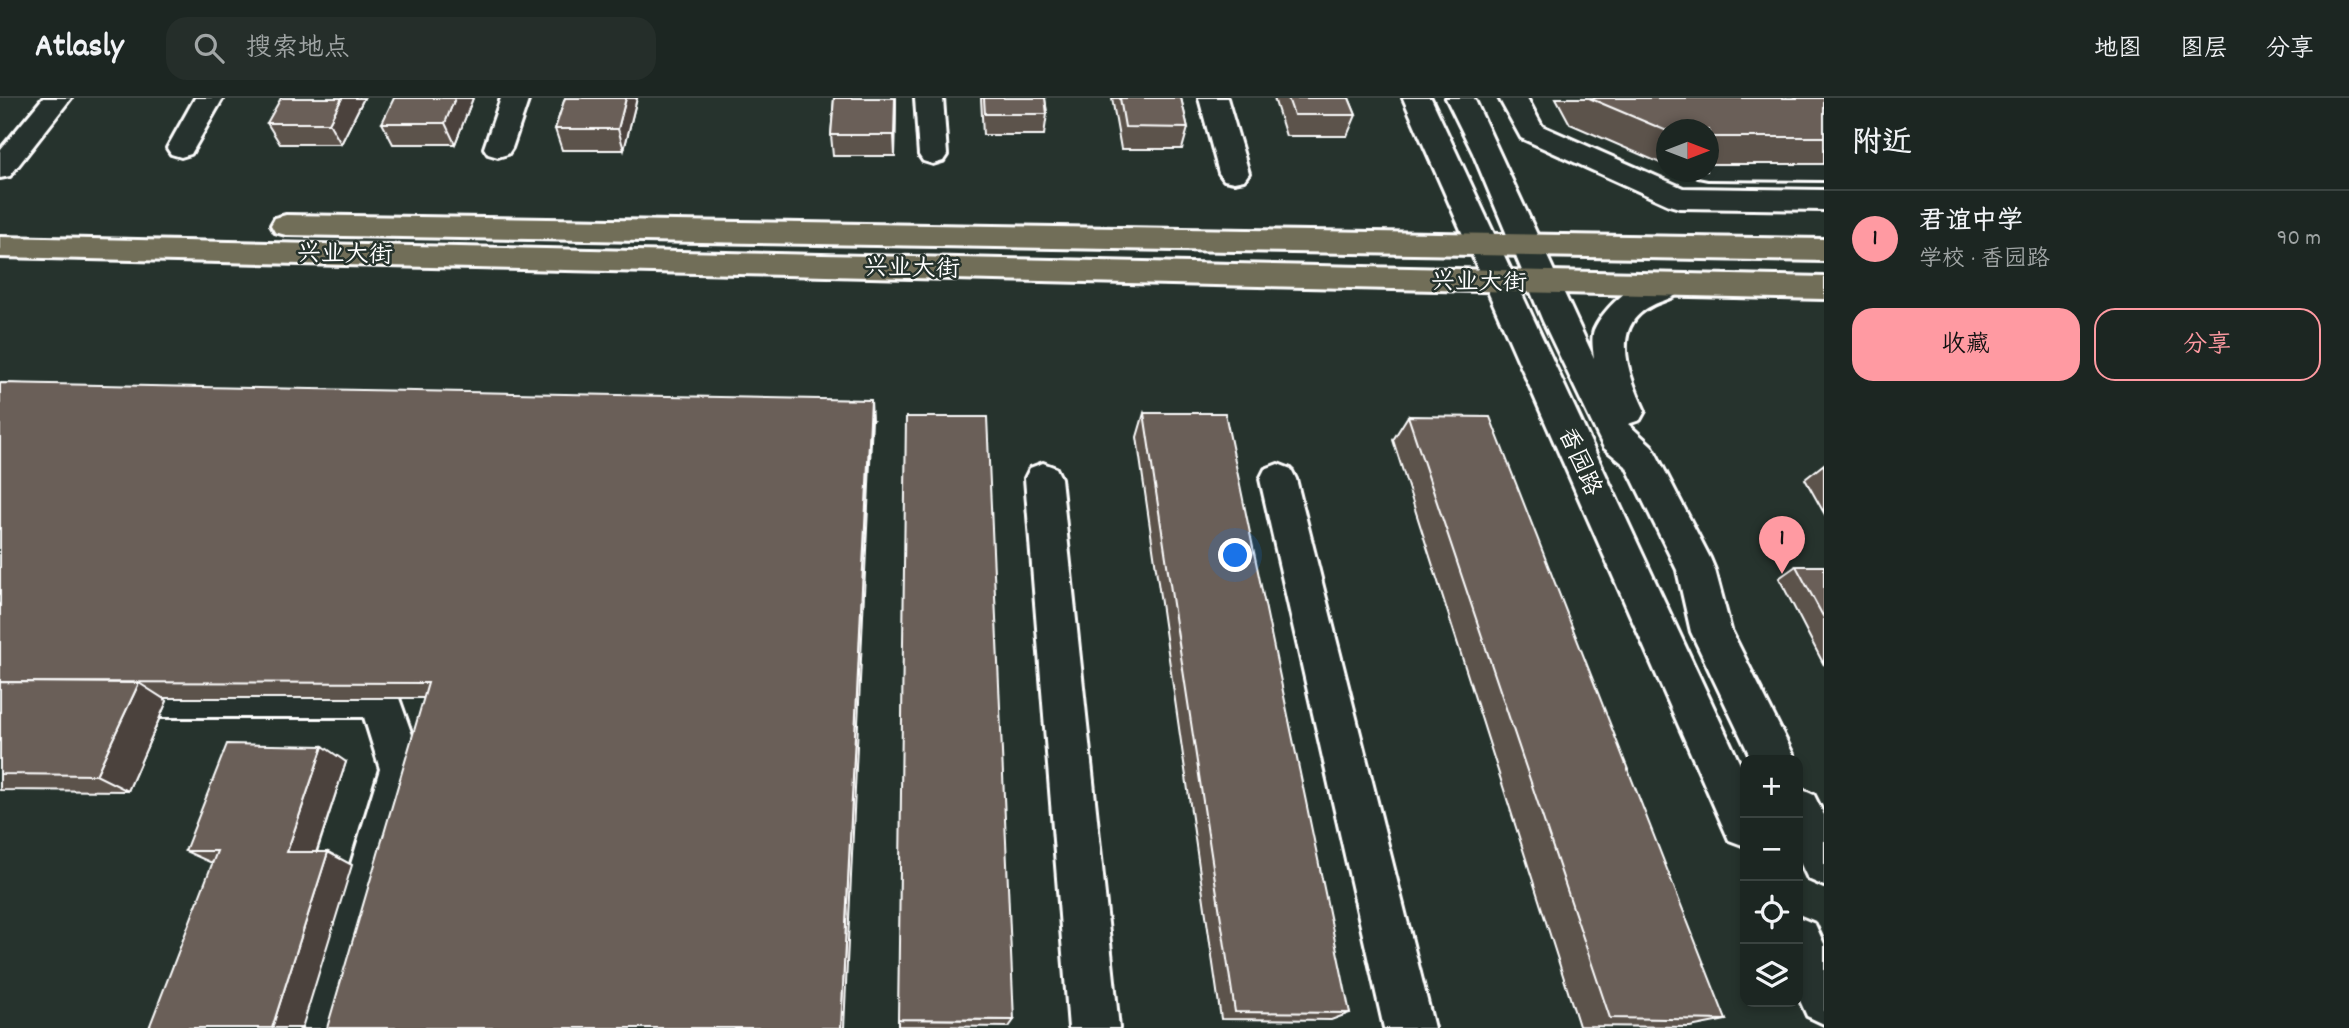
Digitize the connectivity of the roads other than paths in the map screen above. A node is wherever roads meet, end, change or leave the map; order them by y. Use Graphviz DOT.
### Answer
graph roads {
  1 [pos="57,98"];
  2 [pos="209,98"];
  3 [pos="515,98"];
  4 [pos="929,98"];
  5 [pos="1213,98"];
  6 [pos="1417,98"];
  7 [pos="1460,98"];
  8 [pos="1513,98"];
  9 [pos="181,148"];
  10 [pos="498,148"];
  11 [pos="933,155"];
  12 [pos="0,169"];
  13 [pos="1719,170"];
  14 [pos="1824,171"];
  15 [pos="1234,173"];
  16 [pos="1824,200"];
  17 [pos="0,221"];
  18 [pos="1483,244"];
  19 [pos="1527,245"];
  20 [pos="0,247"];
  21 [pos="1824,250"];
  22 [pos="1500,282"];
  23 [pos="1543,282"];
  24 [pos="1671,285"];
  25 [pos="1824,288"];
  26 [pos="1639,456"];
  27 [pos="1043,478"];
  28 [pos="1278,480"];
  29 [pos="69,698"];
  30 [pos="1772,755"];
  31 [pos="1742,818"];
  32 [pos="1802,818"];
  33 [pos="1824,863"];
  34 [pos="1800,944"];
  35 [pos="1824,999"];
  36 [pos="326,1028"];
  37 [pos="1094,1028"];
  38 [pos="1409,1028"];
  1 -- 12 [label="street"];
  2 -- 9 [label="street"];
  3 -- 10 [label="street"];
  4 -- 11 [label="street"];
  5 -- 15 [label="street"];
  6 -- 18 [label="street, 香园路"];
  7 -- 19 [label="street, 香园路"];
  8 -- 16 [label="street"];
  13 -- 14 [label="street"];
  17 -- 18 [label="main road, 兴业大街"];
  18 -- 19 [label="main road, 兴业大街"];
  18 -- 22 [label="street, 香园路"];
  19 -- 21 [label="main road, 兴业大街"];
  19 -- 23 [label="street, 香园路"];
  20 -- 22 [label="main road, 兴业大街"];
  22 -- 23 [label="main road, 兴业大街"];
  22 -- 31 [label="street, 香园路"];
  23 -- 24 [label="main road, 兴业大街"];
  23 -- 26 [label="street, 香园路"];
  24 -- 25 [label="main road, 兴业大街"];
  24 -- 26 [label="street"];
  26 -- 30 [label="street, 香园路"];
  27 -- 37 [label="street"];
  28 -- 38 [label="street"];
  29 -- 36 [label="street"];
  32 -- 33 [label="street"];
  34 -- 35 [label="street"];
}
